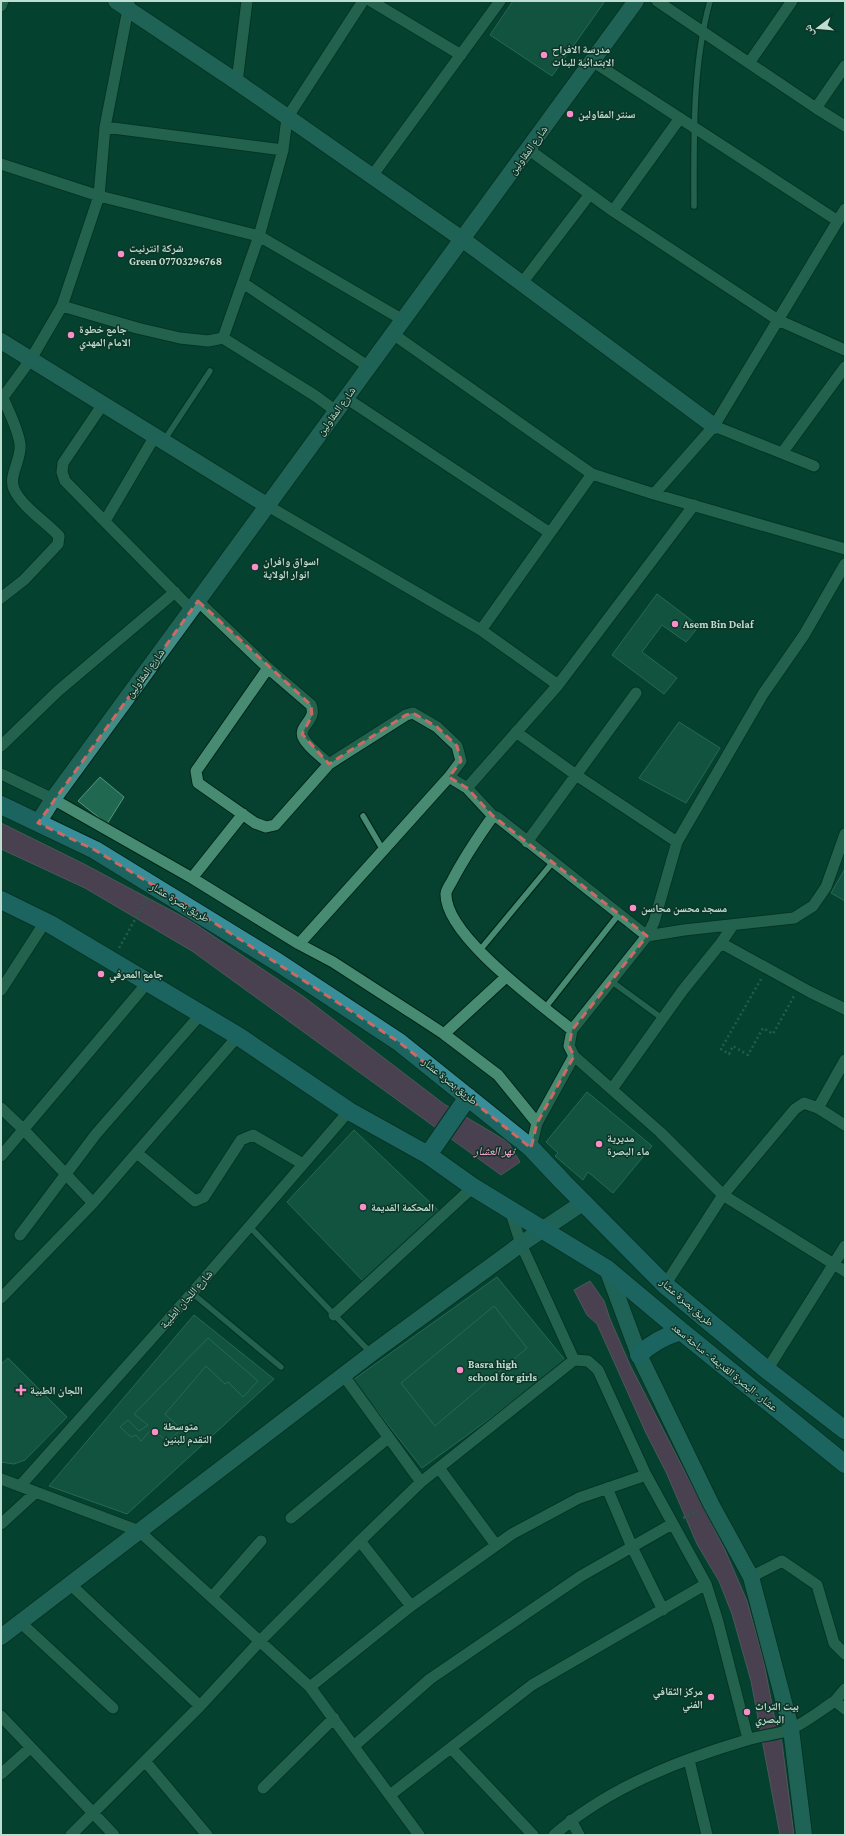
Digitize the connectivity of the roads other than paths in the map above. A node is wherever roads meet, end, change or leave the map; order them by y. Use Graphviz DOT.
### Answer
graph roads {
  1 [pos="3,1"];
  2 [pos="247,1"];
  3 [pos="363,1"];
  4 [pos="371,1"];
  5 [pos="500,1"];
  6 [pos="636,1"];
  7 [pos="657,1"];
  8 [pos="710,1"];
  9 [pos="792,1"];
  10 [pos="125,4"];
  11 [pos="1,6"];
  12 [pos="702,30"];
  13 [pos="461,55"];
  14 [pos="592,61"];
  15 [pos="749,63"];
  16 [pos="845,66"];
  17 [pos="237,82"];
  18 [pos="816,108"];
  19 [pos="287,118"];
  20 [pos="680,118"];
  21 [pos="845,126"];
  22 [pos="105,127"];
  23 [pos="694,127"];
  24 [pos="528,149"];
  25 [pos="283,150"];
  26 [pos="1,164"];
  27 [pos="372,176"];
  28 [pos="590,194"];
  29 [pos="99,196"];
  30 [pos="694,206"];
  31 [pos="613,211"];
  32 [pos="842,216"];
  33 [pos="259,236"];
  34 [pos="462,239"];
  35 [pos="243,283"];
  36 [pos="522,283"];
  37 [pos="62,306"];
  38 [pos="403,320"];
  39 [pos="778,320"];
  40 [pos="392,334"];
  41 [pos="223,338"];
  42 [pos="1,341"];
  43 [pos="845,350"];
  44 [pos="30,359"];
  45 [pos="369,367"];
  46 [pos="845,367"];
  47 [pos="210,371"];
  48 [pos="2,399"];
  49 [pos="104,404"];
  50 [pos="341,405"];
  51 [pos="714,426"];
  52 [pos="159,439"];
  53 [pos="782,453"];
  54 [pos="814,466"];
  55 [pos="592,474"];
  56 [pos="654,494"];
  57 [pos="694,505"];
  58 [pos="268,506"];
  59 [pos="105,521"];
  60 [pos="550,533"];
  61 [pos="845,549"];
  62 [pos="845,564"];
  63 [pos="175,592"];
  64 [pos="1,598"];
  65 [pos="195,605"];
  66 [pos="480,630"];
  67 [pos="268,668"];
  68 [pos="558,685"];
  69 [pos="636,693"];
  70 [pos="516,732"];
  71 [pos="1,746"];
  72 [pos="329,764"];
  73 [pos="1,774"];
  74 [pos="576,775"];
  75 [pos="448,777"];
  76 [pos="466,788"];
  77 [pos="53,799"];
  78 [pos="1,805"];
  79 [pos="243,814"];
  80 [pos="363,816"];
  81 [pos="493,816"];
  82 [pos="38,823"];
  83 [pos="845,834"];
  84 [pos="527,842"];
  85 [pos="677,842"];
  86 [pos="383,850"];
  87 [pos="553,862"];
  88 [pos="192,878"];
  89 [pos="1,900"];
  90 [pos="619,914"];
  91 [pos="45,922"];
  92 [pos="733,925"];
  93 [pos="647,936"];
  94 [pos="721,943"];
  95 [pos="299,944"];
  96 [pos="480,950"];
  97 [pos="506,977"];
  98 [pos="611,980"];
  99 [pos="148,982"];
  100 [pos="1,990"];
  101 [pos="545,1008"];
  102 [pos="845,1009"];
  103 [pos="201,1014"];
  104 [pos="662,1019"];
  105 [pos="572,1030"];
  106 [pos="444,1034"];
  107 [pos="238,1036"];
  108 [pos="574,1056"];
  109 [pos="845,1060"];
  110 [pos="612,1089"];
  111 [pos="465,1102"];
  112 [pos="1,1108"];
  113 [pos="818,1108"];
  114 [pos="349,1110"];
  115 [pos="537,1123"];
  116 [pos="845,1124"];
  117 [pos="24,1130"];
  118 [pos="532,1148"];
  119 [pos="432,1150"];
  120 [pos="137,1153"];
  121 [pos="1,1156"];
  122 [pos="303,1164"];
  123 [pos="66,1174"];
  124 [pos="473,1187"];
  125 [pos="723,1195"];
  126 [pos="584,1202"];
  127 [pos="93,1204"];
  128 [pos="510,1209"];
  129 [pos="249,1226"];
  130 [pos="543,1230"];
  131 [pos="20,1235"];
  132 [pos="521,1244"];
  133 [pos="845,1246"];
  134 [pos="835,1264"];
  135 [pos="607,1269"];
  136 [pos="845,1270"];
  137 [pos="666,1285"];
  138 [pos="192,1293"];
  139 [pos="1,1298"];
  140 [pos="334,1315"];
  141 [pos="681,1331"];
  142 [pos="371,1354"];
  143 [pos="639,1355"];
  144 [pos="574,1360"];
  145 [pos="281,1367"];
  146 [pos="768,1370"];
  147 [pos="344,1376"];
  148 [pos="845,1430"];
  149 [pos="388,1438"];
  150 [pos="845,1464"];
  151 [pos="439,1468"];
  152 [pos="646,1475"];
  153 [pos="1,1479"];
  154 [pos="421,1482"];
  155 [pos="20,1486"];
  156 [pos="607,1488"];
  157 [pos="36,1492"];
  158 [pos="291,1518"];
  159 [pos="674,1523"];
  160 [pos="1,1524"];
  161 [pos="139,1531"];
  162 [pos="261,1541"];
  163 [pos="360,1541"];
  164 [pos="496,1545"];
  165 [pos="632,1547"];
  166 [pos="751,1577"];
  167 [pos="70,1584"];
  168 [pos="706,1584"];
  169 [pos="212,1597"];
  170 [pos="412,1606"];
  171 [pos="662,1610"];
  172 [pos="7,1629"];
  173 [pos="261,1640"];
  174 [pos="845,1654"];
  175 [pos="310,1687"];
  176 [pos="845,1689"];
  177 [pos="835,1701"];
  178 [pos="200,1706"];
  179 [pos="113,1708"];
  180 [pos="845,1708"];
  181 [pos="1,1716"];
  182 [pos="334,1718"];
  183 [pos="788,1730"];
  184 [pos="750,1739"];
  185 [pos="354,1746"];
  186 [pos="30,1748"];
  187 [pos="451,1748"];
  188 [pos="690,1760"];
  189 [pos="145,1761"];
  190 [pos="1,1774"];
  191 [pos="263,1788"];
  192 [pos="390,1795"];
  193 [pos="92,1812"];
  194 [pos="571,1820"];
  195 [pos="70,1835"];
  196 [pos="114,1835"];
  197 [pos="207,1835"];
  198 [pos="419,1835"];
  199 [pos="533,1835"];
  200 [pos="554,1835"];
  201 [pos="579,1835"];
  202 [pos="707,1835"];
  203 [pos="804,1835"];
  1 -- 11 [label="street"];
  2 -- 17 [label="street"];
  3 -- 19 [label="street"];
  4 -- 13 [label="street"];
  5 -- 13 [label="street"];
  6 -- 14 [label="street, شارع المقاولين"];
  7 -- 12 [label="street"];
  8 -- 12 [label="lane"];
  9 -- 15 [label="street"];
  10 -- 17 [label="street"];
  10 -- 22 [label="street"];
  12 -- 15 [label="street"];
  12 -- 23 [label="lane"];
  13 -- 27 [label="street"];
  14 -- 20 [label="street"];
  14 -- 24 [label="street, شارع المقاولين"];
  15 -- 18 [label="street"];
  16 -- 18 [label="street"];
  17 -- 19 [label="street"];
  18 -- 21 [label="street"];
  19 -- 25 [label="street"];
  19 -- 27 [label="street"];
  20 -- 23 [label="street"];
  20 -- 31 [label="street"];
  22 -- 25 [label="street"];
  22 -- 29 [label="street"];
  23 -- 30 [label="lane"];
  23 -- 32 [label="street"];
  24 -- 28 [label="street"];
  24 -- 34 [label="street, شارع المقاولين"];
  25 -- 33 [label="street"];
  26 -- 29 [label="street"];
  27 -- 34 [label="street"];
  28 -- 31 [label="street"];
  28 -- 36 [label="street"];
  29 -- 33 [label="street"];
  29 -- 37 [label="street"];
  31 -- 39 [label="street"];
  32 -- 39 [label="street"];
  33 -- 35 [label="street"];
  33 -- 38 [label="street"];
  34 -- 36 [label="street"];
  34 -- 38 [label="street, شارع المقاولين"];
  35 -- 41 [label="street"];
  35 -- 45 [label="street"];
  36 -- 51 [label="street"];
  37 -- 41 [label="street"];
  37 -- 44 [label="street"];
  38 -- 40 [label="street, شارع المقاولين"];
  39 -- 43 [label="street"];
  39 -- 51 [label="street"];
  40 -- 45 [label="street, شارع المقاولين"];
  40 -- 55 [label="street"];
  41 -- 50 [label="street"];
  42 -- 44 [label="street"];
  44 -- 48 [label="street"];
  44 -- 49 [label="street"];
  45 -- 50 [label="street, شارع المقاولين"];
  46 -- 53 [label="street"];
  47 -- 52 [label="lane"];
  48 -- 64 [label="street"];
  49 -- 52 [label="street"];
  49 -- 59 [label="street"];
  50 -- 58 [label="street, شارع المقاولين"];
  50 -- 60 [label="street"];
  51 -- 53 [label="street"];
  51 -- 56 [label="street"];
  52 -- 58 [label="street"];
  52 -- 59 [label="street"];
  53 -- 54 [label="street"];
  55 -- 56 [label="street"];
  55 -- 60 [label="street"];
  56 -- 57 [label="street"];
  57 -- 61 [label="street"];
  57 -- 68 [label="street"];
  58 -- 65 [label="street, شارع المقاولين"];
  58 -- 66 [label="street"];
  59 -- 63 [label="street"];
  60 -- 66 [label="street"];
  62 -- 85 [label="street"];
  63 -- 65 [label="street"];
  63 -- 71 [label="street"];
  65 -- 67 [label="street"];
  65 -- 77 [label="street, شارع المقاولين"];
  66 -- 68 [label="street"];
  67 -- 72 [label="street"];
  67 -- 79 [label="street"];
  68 -- 70 [label="street"];
  69 -- 74 [label="street"];
  70 -- 74 [label="street"];
  70 -- 76 [label="street"];
  72 -- 75 [label="street"];
  72 -- 79 [label="street"];
  73 -- 77 [label="street"];
  74 -- 84 [label="street"];
  74 -- 85 [label="street"];
  75 -- 76 [label="street"];
  75 -- 86 [label="street"];
  76 -- 81 [label="street"];
  77 -- 82 [label="street, شارع المقاولين"];
  77 -- 88 [label="street"];
  78 -- 82 [label="main road, طريق بصرة عشار"];
  79 -- 88 [label="street"];
  80 -- 86 [label="lane"];
  81 -- 84 [label="street"];
  81 -- 96 [label="street"];
  82 -- 111 [label="main road, طريق بصرة عشار"];
  83 -- 92 [label="street"];
  84 -- 87 [label="street"];
  85 -- 93 [label="street"];
  86 -- 95 [label="street"];
  87 -- 90 [label="street"];
  87 -- 96 [label="lane"];
  88 -- 95 [label="street"];
  89 -- 91 [label="main road, عشار - البصرة القديمة - ساحة سعد"];
  90 -- 93 [label="street"];
  90 -- 101 [label="lane"];
  91 -- 99 [label="main road, عشار - البصرة القديمة - ساحة سعد"];
  91 -- 100 [label="street"];
  92 -- 93 [label="street"];
  92 -- 94 [label="street"];
  93 -- 98 [label="street"];
  94 -- 102 [label="street"];
  94 -- 104 [label="street"];
  95 -- 106 [label="street"];
  96 -- 97 [label="street"];
  97 -- 101 [label="street"];
  97 -- 106 [label="street"];
  98 -- 104 [label="lane"];
  98 -- 105 [label="street"];
  99 -- 103 [label="main road, عشار - البصرة القديمة - ساحة سعد"];
  99 -- 117 [label="street"];
  101 -- 105 [label="street"];
  103 -- 107 [label="main road, عشار - البصرة القديمة - ساحة سعد"];
  103 -- 123 [label="street"];
  104 -- 110 [label="street"];
  105 -- 108 [label="street"];
  106 -- 115 [label="street"];
  107 -- 114 [label="main road, عشار - البصرة القديمة - ساحة سعد"];
  107 -- 120 [label="street"];
  108 -- 110 [label="street"];
  108 -- 115 [label="street"];
  109 -- 113 [label="street"];
  110 -- 125 [label="street"];
  111 -- 118 [label="main road, طريق بصرة عشار"];
  111 -- 119 [label="main road"];
  112 -- 117 [label="street"];
  113 -- 116 [label="street"];
  113 -- 125 [label="street"];
  114 -- 119 [label="main road, عشار - البصرة القديمة - ساحة سعد"];
  114 -- 122 [label="street, شارع اللجان الطبية"];
  115 -- 118 [label="street"];
  117 -- 121 [label="street"];
  117 -- 123 [label="street"];
  118 -- 126 [label="main road, طريق بصرة عشار"];
  119 -- 124 [label="main road, عشار - البصرة القديمة - ساحة سعد"];
  120 -- 122 [label="street"];
  120 -- 127 [label="street"];
  122 -- 129 [label="street, شارع اللجان الطبية"];
  123 -- 127 [label="street"];
  123 -- 131 [label="street"];
  124 -- 128 [label="main road, عشار - البصرة القديمة - ساحة سعد"];
  124 -- 140 [label="street"];
  125 -- 134 [label="street"];
  125 -- 137 [label="street"];
  126 -- 130 [label="street"];
  126 -- 137 [label="main road, طريق بصرة عشار"];
  127 -- 139 [label="street"];
  128 -- 130 [label="main road, عشار - البصرة القديمة - ساحة سعد"];
  128 -- 132 [label="street"];
  129 -- 138 [label="street, شارع اللجان الطبية"];
  129 -- 140 [label="lane"];
  130 -- 132 [label="street"];
  130 -- 135 [label="main road, عشار - البصرة القديمة - ساحة سعد"];
  132 -- 142 [label="street"];
  132 -- 144 [label="street"];
  133 -- 134 [label="street"];
  134 -- 136 [label="street"];
  134 -- 146 [label="street"];
  135 -- 141 [label="main road, عشار - البصرة القديمة - ساحة سعد"];
  135 -- 143 [label="street"];
  137 -- 146 [label="main road, طريق بصرة عشار"];
  138 -- 145 [label="lane"];
  138 -- 155 [label="street, شارع اللجان الطبية"];
  140 -- 142 [label="lane"];
  141 -- 143 [label="main road"];
  141 -- 150 [label="main road, عشار - البصرة القديمة - ساحة سعد"];
  142 -- 147 [label="street"];
  143 -- 166 [label="street"];
  144 -- 151 [label="street"];
  144 -- 152 [label="street"];
  146 -- 148 [label="main road, طريق بصرة عشار"];
  147 -- 149 [label="street"];
  147 -- 161 [label="street"];
  149 -- 154 [label="street"];
  149 -- 158 [label="street"];
  151 -- 154 [label="street"];
  151 -- 164 [label="street"];
  152 -- 156 [label="street"];
  152 -- 159 [label="street"];
  153 -- 155 [label="street"];
  154 -- 163 [label="street"];
  155 -- 157 [label="street"];
  156 -- 164 [label="street"];
  156 -- 165 [label="street"];
  157 -- 160 [label="street"];
  157 -- 161 [label="street"];
  159 -- 165 [label="street"];
  159 -- 168 [label="street"];
  161 -- 167 [label="street"];
  161 -- 169 [label="street"];
  162 -- 169 [label="street"];
  163 -- 170 [label="street"];
  163 -- 173 [label="street"];
  164 -- 170 [label="street"];
  165 -- 171 [label="street"];
  165 -- 185 [label="street"];
  166 -- 174 [label="street"];
  166 -- 183 [label="street"];
  167 -- 172 [label="street"];
  167 -- 178 [label="street"];
  168 -- 171 [label="street"];
  168 -- 184 [label="street"];
  169 -- 173 [label="street"];
  170 -- 175 [label="street"];
  171 -- 187 [label="street"];
  172 -- 179 [label="street"];
  173 -- 175 [label="street"];
  173 -- 178 [label="street"];
  175 -- 182 [label="street"];
  176 -- 177 [label="street"];
  177 -- 180 [label="street"];
  177 -- 183 [label="street"];
  178 -- 189 [label="street"];
  181 -- 186 [label="street"];
  182 -- 185 [label="street"];
  182 -- 191 [label="street"];
  183 -- 184 [label="street"];
  183 -- 203 [label="street"];
  184 -- 188 [label="street"];
  185 -- 192 [label="street"];
  186 -- 190 [label="street"];
  186 -- 193 [label="street"];
  187 -- 192 [label="street"];
  187 -- 199 [label="street"];
  188 -- 194 [label="street"];
  188 -- 202 [label="street"];
  189 -- 193 [label="street"];
  189 -- 197 [label="street"];
  192 -- 198 [label="street"];
  193 -- 195 [label="street"];
  193 -- 196 [label="street"];
  194 -- 200 [label="street"];
  194 -- 201 [label="street"];
}
